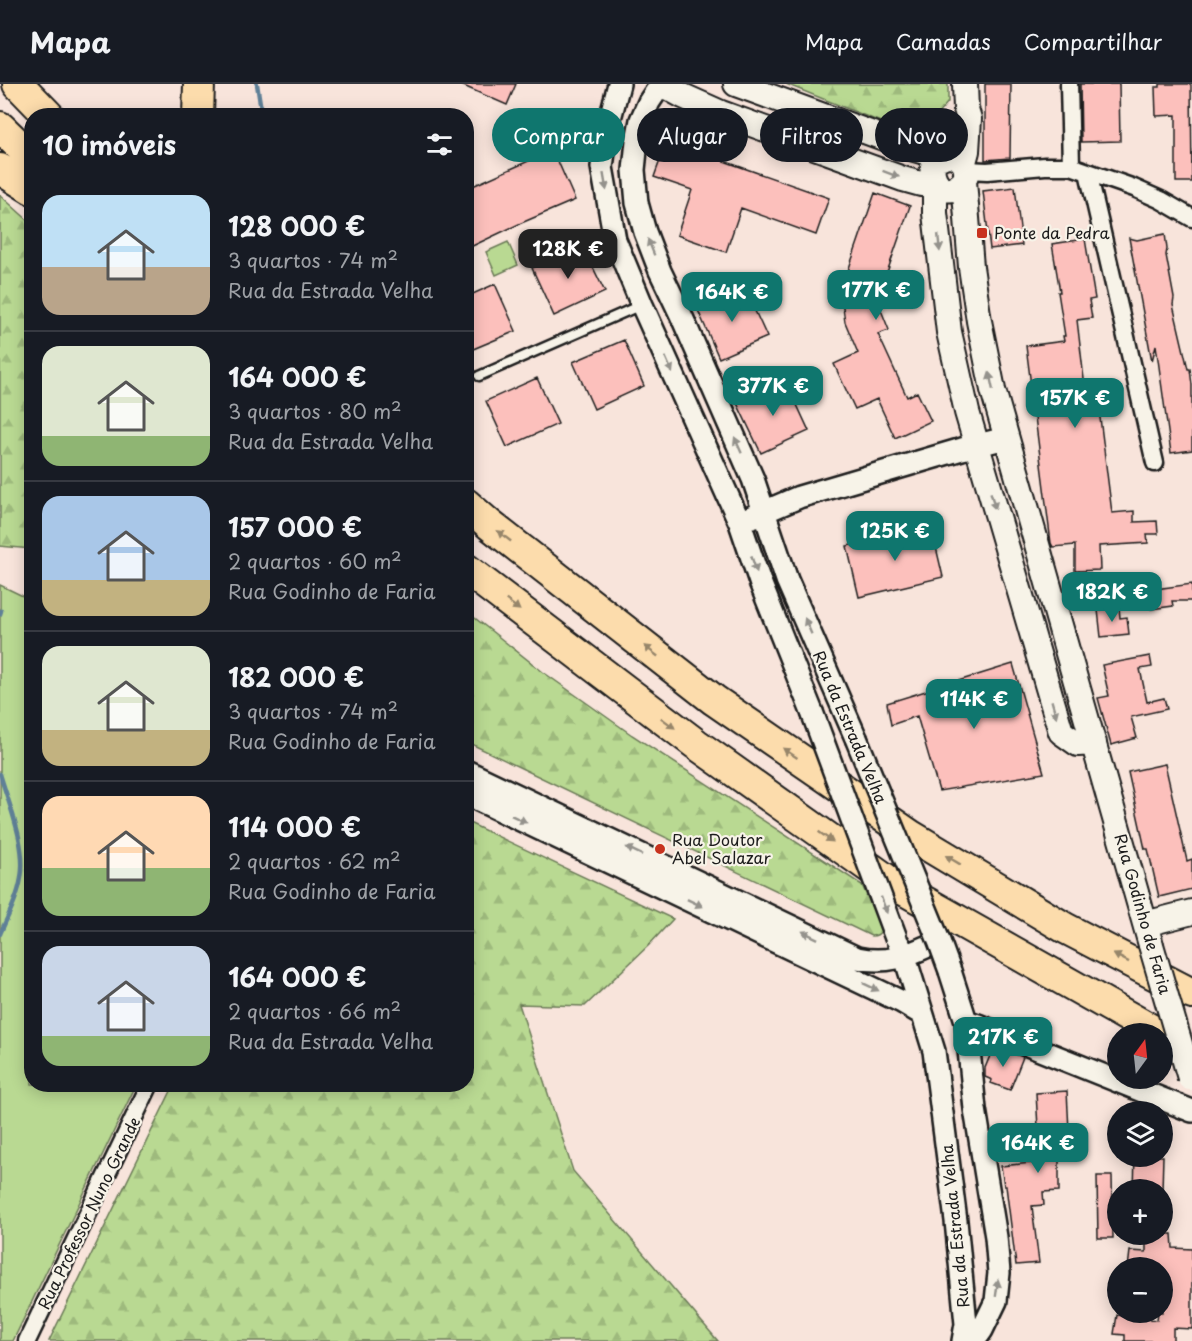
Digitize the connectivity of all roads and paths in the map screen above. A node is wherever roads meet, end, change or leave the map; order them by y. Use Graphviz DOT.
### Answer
graph roads {
  1 [pos="18,84"];
  2 [pos="199,84"];
  3 [pos="619,84"];
  4 [pos="661,84"];
  5 [pos="736,84"];
  6 [pos="965,84"];
  7 [pos="1069,84"];
  8 [pos="41,108"];
  9 [pos="198,108"];
  10 [pos="0,127"];
  11 [pos="24,150"];
  12 [pos="957,165"];
  13 [pos="1071,166"];
  14 [pos="0,169"];
  15 [pos="1088,172"];
  16 [pos="24,184"];
  17 [pos="937,184"];
  18 [pos="1189,213"];
  19 [pos="675,303"];
  20 [pos="644,310"];
  21 [pos="479,376"];
  22 [pos="1005,438"];
  23 [pos="977,445"];
  24 [pos="1155,463"];
  25 [pos="474,511"];
  26 [pos="765,511"];
  27 [pos="740,523"];
  28 [pos="474,575"];
  29 [pos="1094,742"];
  30 [pos="474,775"];
  31 [pos="474,798"];
  32 [pos="1192,912"];
  33 [pos="1148,934"];
  34 [pos="939,941"];
  35 [pos="906,949"];
  36 [pos="1192,994"];
  37 [pos="922,1014"];
  38 [pos="966,1021"];
  39 [pos="1141,1023"];
  40 [pos="1173,1049"];
  41 [pos="1192,1072"];
  42 [pos="146,1092"];
  43 [pos="975,1109"];
  44 [pos="941,1111"];
  45 [pos="1192,1111"];
  46 [pos="27,1341"];
  47 [pos="963,1341"];
  48 [pos="974,1341"];
  1 -- 8 [label="highway"];
  2 -- 9 [label="highway"];
  3 -- 20 [label="street, Rua da Estrada Velha, one-way"];
  4 -- 17 [label="main road, one-way"];
  19 -- 4 [label="street, Rua da Estrada Velha, one-way"];
  5 -- 12 [label="main road"];
  6 -- 12 [label="main road, Rua Godinho de Faria"];
  7 -- 13 [label="street"];
  10 -- 11 [label="highway"];
  12 -- 13 [label="street"];
  12 -- 17 [label="main road, Rua Godinho de Faria"];
  22 -- 12 [label="main road, Rua Godinho de Faria, one-way"];
  13 -- 15 [label="street"];
  14 -- 16 [label="highway"];
  15 -- 18 [label="street"];
  15 -- 24 [label="street"];
  17 -- 23 [label="main road, Rua Godinho de Faria, one-way"];
  19 -- 20 [label="street"];
  26 -- 19 [label="street, Rua da Estrada Velha, one-way"];
  20 -- 21 [label="lane"];
  20 -- 27 [label="street, Rua da Estrada Velha, one-way"];
  22 -- 23 [label="street"];
  22 -- 29 [label="main road, Rua Godinho de Faria"];
  23 -- 26 [label="street"];
  23 -- 29 [label="main road, Rua Godinho de Faria, one-way"];
  36 -- 25 [label="highway, one-way"];
  26 -- 27 [label="street"];
  34 -- 26 [label="street, Rua da Estrada Velha, one-way, bridge"];
  27 -- 35 [label="street, Rua da Estrada Velha, one-way, bridge"];
  28 -- 39 [label="highway, one-way"];
  29 -- 33 [label="main road, Rua Godinho de Faria"];
  35 -- 30 [label="street, one-way"];
  31 -- 37 [label="street, one-way"];
  32 -- 33 [label="main road"];
  33 -- 41 [label="main road, Rua Godinho de Faria, bridge"];
  34 -- 35 [label="street"];
  34 -- 38 [label="street, Rua da Estrada Velha, bridge"];
  35 -- 37 [label="street, Rua da Estrada Velha"];
  37 -- 44 [label="street, Rua da Estrada Velha"];
  38 -- 43 [label="street, Rua da Estrada Velha"];
  38 -- 45 [label="street"];
  40 -- 41 [label="highway"];
  42 -- 46 [label="street, Rua Professor Nuno Grande"];
  43 -- 44 [label="street"];
  48 -- 43 [label="street, Rua da Estrada Velha, one-way"];
  44 -- 47 [label="street, Rua da Estrada Velha"];
}
